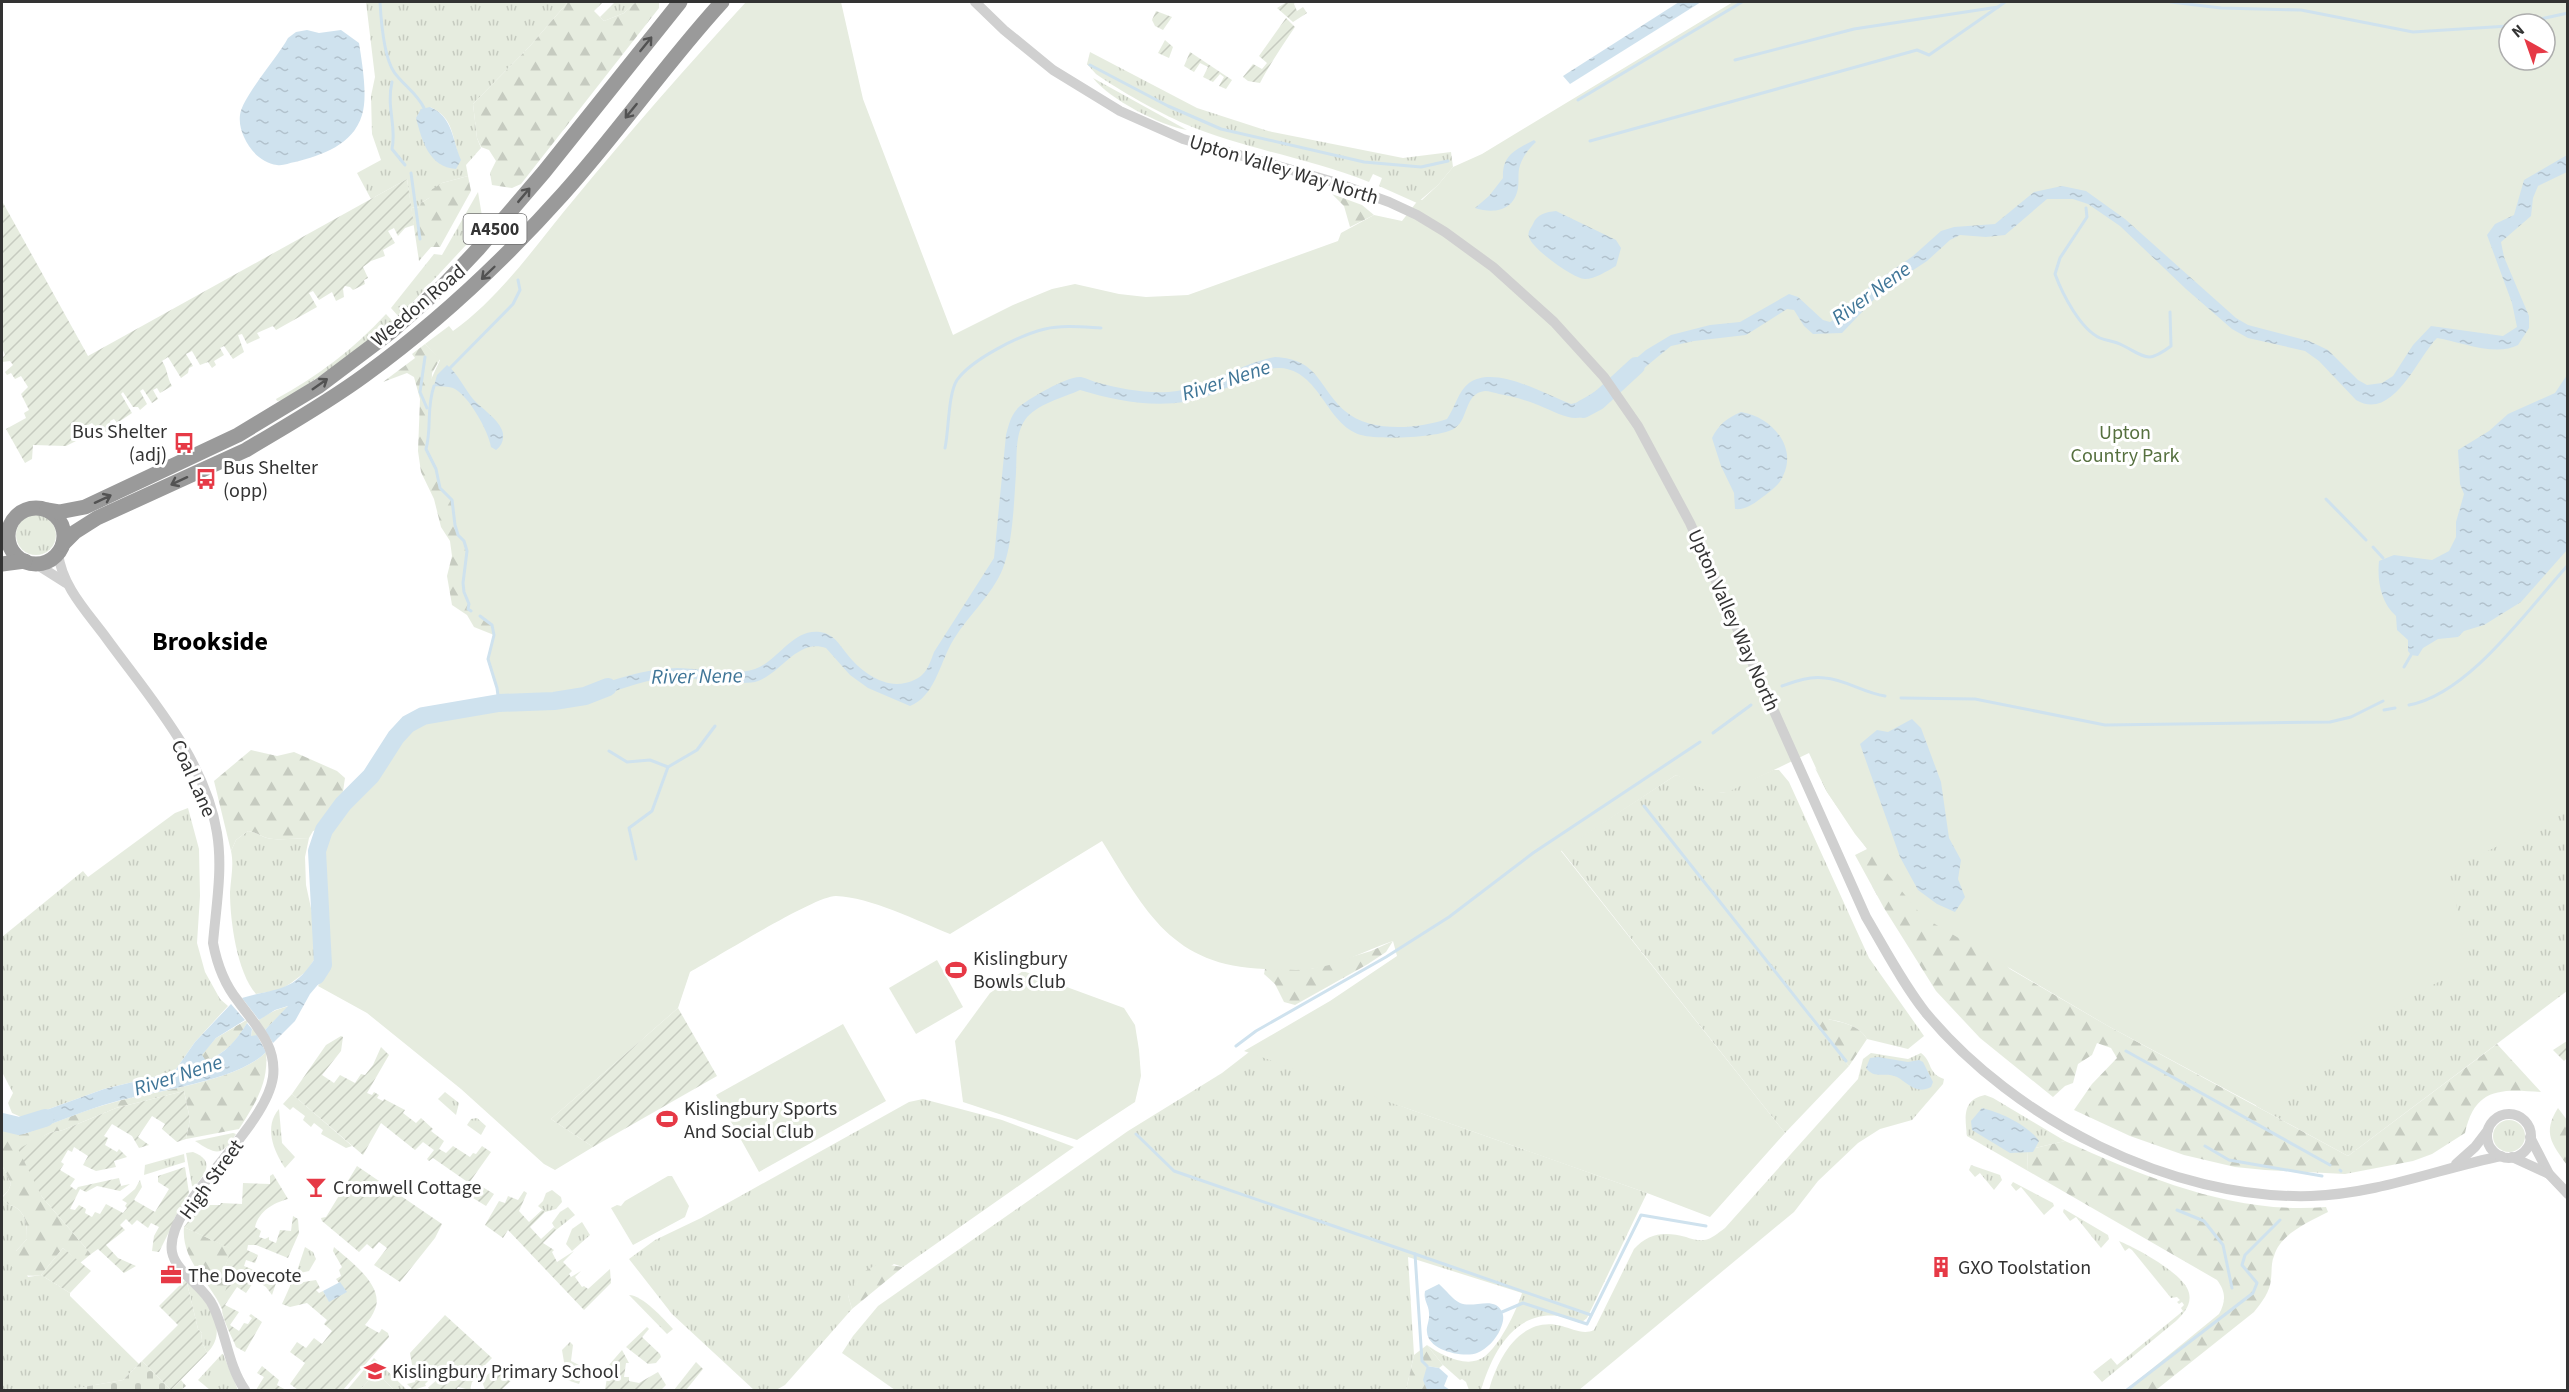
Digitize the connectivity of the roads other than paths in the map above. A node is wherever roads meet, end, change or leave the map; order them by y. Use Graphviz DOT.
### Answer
graph roads {
  1 [pos="681,2"];
  2 [pos="722,2"];
  3 [pos="975,2"];
  4 [pos="47,510"];
  5 [pos="5,534"];
  6 [pos="60,549"];
  7 [pos="30,562"];
  8 [pos="2,564"];
  9 [pos="66,584"];
  10 [pos="237,1000"];
  11 [pos="2488,1130"];
  12 [pos="2530,1137"];
  13 [pos="2507,1157"];
  14 [pos="2453,1166"];
  15 [pos="2549,1174"];
  16 [pos="2568,1194"];
  17 [pos="245,1390"];
  4 -- 1 [label="highway, Weedon Road / A4500, one-way"];
  2 -- 6 [label="highway, Weedon Road / A4500, one-way"];
  3 -- 14 [label="street, Upton Valley Way North"];
  4 -- 5 [label="highway"];
  4 -- 6 [label="highway"];
  5 -- 7 [label="highway"];
  6 -- 7 [label="highway"];
  6 -- 9 [label="street, Coal Lane"];
  7 -- 8 [label="highway"];
  7 -- 9 [label="street, Coal Lane"];
  9 -- 10 [label="street, Coal Lane"];
  10 -- 17 [label="street, High Street"];
  11 -- 12 [label="street"];
  11 -- 13 [label="street"];
  11 -- 14 [label="street, Upton Valley Way North"];
  12 -- 13 [label="street"];
  12 -- 15 [label="street"];
  13 -- 14 [label="street, Upton Valley Way North"];
  13 -- 15 [label="street"];
  15 -- 16 [label="street"];
}
